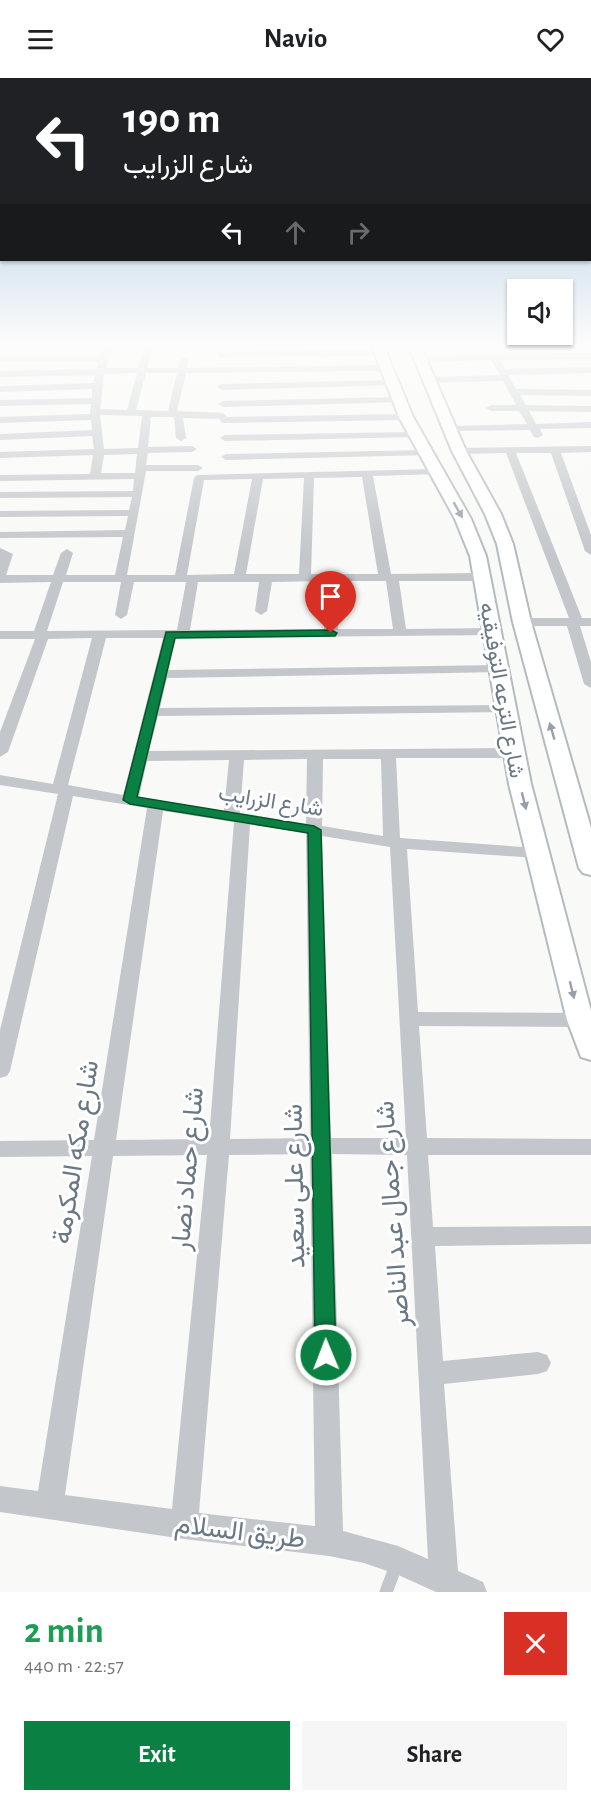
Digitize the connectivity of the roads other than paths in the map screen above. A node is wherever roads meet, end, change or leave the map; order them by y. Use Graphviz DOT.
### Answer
graph roads {
  1 [pos="95,414"];
  2 [pos="175,414"];
  3 [pos="85,415"];
  4 [pos="147,415"];
  5 [pos="183,415"];
  6 [pos="224,415"];
  7 [pos="235,415"];
  8 [pos="411,415"];
  9 [pos="444,415"];
  10 [pos="528,415"];
  11 [pos="224,418"];
  12 [pos="0,420"];
  13 [pos="591,425"];
  14 [pos="535,427"];
  15 [pos="450,429"];
  16 [pos="97,433"];
  17 [pos="415,435"];
  18 [pos="0,437"];
  19 [pos="182,438"];
  20 [pos="225,438"];
  21 [pos="192,449"];
  22 [pos="591,449"];
  23 [pos="143,450"];
  24 [pos="510,450"];
  25 [pos="550,450"];
  26 [pos="99,451"];
  27 [pos="459,451"];
  28 [pos="425,453"];
  29 [pos="0,455"];
  30 [pos="226,457"];
  31 [pos="141,472"];
  32 [pos="435,472"];
  33 [pos="198,473"];
  34 [pos="367,474"];
  35 [pos="309,475"];
  36 [pos="95,476"];
  37 [pos="226,476"];
  38 [pos="258,476"];
  39 [pos="0,478"];
  40 [pos="138,494"];
  41 [pos="0,495"];
  42 [pos="134,513"];
  43 [pos="0,514"];
  44 [pos="130,533"];
  45 [pos="0,535"];
  46 [pos="591,551"];
  47 [pos="0,552"];
  48 [pos="67,553"];
  49 [pos="388,577"];
  50 [pos="482,577"];
  51 [pos="0,578"];
  52 [pos="186,578"];
  53 [pos="239,578"];
  54 [pos="266,578"];
  55 [pos="306,578"];
  56 [pos="331,578"];
  57 [pos="58,579"];
  58 [pos="124,579"];
  59 [pos="261,611"];
  60 [pos="121,615"];
  61 [pos="522,622"];
  62 [pos="574,622"];
  63 [pos="591,622"];
  64 [pos="492,632"];
  65 [pos="331,633"];
  66 [pos="400,633"];
  67 [pos="0,635"];
  68 [pos="41,635"];
  69 [pos="100,635"];
  70 [pos="177,635"];
  71 [pos="588,667"];
  72 [pos="498,669"];
  73 [pos="160,674"];
  74 [pos="591,684"];
  75 [pos="506,709"];
  76 [pos="151,712"];
  77 [pos="0,752"];
  78 [pos="513,753"];
  79 [pos="315,754"];
  80 [pos="388,754"];
  81 [pos="237,755"];
  82 [pos="140,756"];
  83 [pos="0,780"];
  84 [pos="63,789"];
  85 [pos="130,800"];
  86 [pos="156,805"];
  87 [pos="237,818"];
  88 [pos="314,830"];
  89 [pos="395,842"];
  90 [pos="537,853"];
  91 [pos="591,868"];
  92 [pos="409,1019"];
  93 [pos="580,1020"];
  94 [pos="591,1050"];
  95 [pos="0,1071"];
  96 [pos="219,1146"];
  97 [pos="322,1146"];
  98 [pos="417,1146"];
  99 [pos="105,1147"];
  100 [pos="591,1147"];
  101 [pos="0,1149"];
  102 [pos="591,1235"];
  103 [pos="422,1237"];
  104 [pos="538,1363"];
  105 [pos="431,1374"];
  106 [pos="0,1499"];
  107 [pos="49,1507"];
  108 [pos="184,1525"];
  109 [pos="329,1542"];
  110 [pos="399,1560"];
  111 [pos="444,1581"];
  112 [pos="386,1592"];
  113 [pos="473,1592"];
  1 -- 16 [label="street"];
  2 -- 19 [label="street"];
  3 -- 12 [label="street"];
  4 -- 23 [label="street"];
  5 -- 11 [label="street"];
  6 -- 11 [label="street"];
  7 -- 11 [label="street"];
  8 -- 17 [label="main road, شارع الترعه التوفيقيه"];
  9 -- 15 [label="main road, شارع الترعه التوفيقيه"];
  10 -- 14 [label="street"];
  11 -- 20 [label="street"];
  13 -- 14 [label="street"];
  14 -- 15 [label="street"];
  14 -- 25 [label="street"];
  15 -- 27 [label="main road, شارع الترعه التوفيقيه"];
  16 -- 18 [label="street"];
  16 -- 26 [label="street"];
  17 -- 20 [label="street"];
  17 -- 28 [label="main road, شارع الترعه التوفيقيه"];
  20 -- 30 [label="street"];
  21 -- 23 [label="street"];
  22 -- 25 [label="street"];
  23 -- 26 [label="street"];
  23 -- 31 [label="street"];
  24 -- 25 [label="street"];
  24 -- 27 [label="street"];
  24 -- 62 [label="street"];
  25 -- 46 [label="street"];
  26 -- 29 [label="street"];
  26 -- 36 [label="street"];
  27 -- 61 [label="main road, شارع الترعه التوفيقيه"];
  28 -- 30 [label="street"];
  28 -- 32 [label="main road, شارع الترعه التوفيقيه"];
  30 -- 37 [label="street"];
  31 -- 33 [label="street"];
  31 -- 36 [label="street"];
  31 -- 40 [label="street"];
  32 -- 34 [label="street"];
  32 -- 50 [label="main road, شارع الترعه التوفيقيه, one-way"];
  33 -- 37 [label="street"];
  33 -- 52 [label="street"];
  34 -- 35 [label="street"];
  34 -- 49 [label="street"];
  35 -- 38 [label="street"];
  35 -- 55 [label="street"];
  36 -- 39 [label="street"];
  37 -- 38 [label="street"];
  38 -- 53 [label="street"];
  40 -- 41 [label="street"];
  40 -- 42 [label="street"];
  42 -- 43 [label="street"];
  42 -- 44 [label="street"];
  44 -- 45 [label="street"];
  44 -- 58 [label="street"];
  47 -- 51 [label="street"];
  48 -- 57 [label="street"];
  49 -- 50 [label="street"];
  49 -- 56 [label="street"];
  49 -- 66 [label="street"];
  50 -- 64 [label="main road, شارع الترعه التوفيقيه"];
  51 -- 57 [label="street"];
  52 -- 53 [label="street"];
  52 -- 58 [label="street"];
  52 -- 70 [label="street"];
  53 -- 54 [label="street"];
  54 -- 55 [label="street"];
  54 -- 59 [label="street"];
  55 -- 56 [label="street"];
  56 -- 65 [label="street"];
  57 -- 58 [label="street"];
  57 -- 68 [label="street"];
  58 -- 60 [label="street"];
  61 -- 62 [label="street"];
  91 -- 61 [label="main road, شارع الترعه التوفيقيه, one-way"];
  62 -- 63 [label="street"];
  62 -- 71 [label="street"];
  64 -- 66 [label="street"];
  64 -- 72 [label="main road, شارع الترعه التوفيقيه"];
  65 -- 66 [label="street"];
  65 -- 70 [label="street"];
  67 -- 68 [label="street"];
  68 -- 69 [label="street"];
  68 -- 77 [label="street"];
  69 -- 70 [label="street"];
  69 -- 84 [label="street"];
  70 -- 73 [label="street"];
  71 -- 74 [label="street"];
  72 -- 73 [label="street"];
  72 -- 75 [label="main road, شارع الترعه التوفيقيه"];
  73 -- 76 [label="street"];
  75 -- 76 [label="street"];
  75 -- 78 [label="main road, شارع الترعه التوفيقيه"];
  76 -- 82 [label="street"];
  78 -- 80 [label="street"];
  78 -- 90 [label="main road, شارع الترعه التوفيقيه, one-way"];
  79 -- 80 [label="street"];
  79 -- 81 [label="street"];
  79 -- 88 [label="street, شارع على سعيد"];
  80 -- 89 [label="street, شارع جمال عبد الناصر"];
  81 -- 82 [label="street"];
  81 -- 87 [label="street, شارع حماد نصار"];
  82 -- 85 [label="street"];
  83 -- 84 [label="street, شارع الزرايب"];
  84 -- 85 [label="street, شارع الزرايب"];
  84 -- 95 [label="street"];
  85 -- 86 [label="street, شارع الزرايب"];
  86 -- 87 [label="street, شارع الزرايب"];
  86 -- 99 [label="street, شارع مكه المكرمة"];
  87 -- 88 [label="street, شارع الزرايب"];
  87 -- 96 [label="street, شارع حماد نصار"];
  88 -- 89 [label="street, شارع الزرايب"];
  88 -- 97 [label="street, شارع على سعيد"];
  89 -- 90 [label="street, شارع الزرايب"];
  89 -- 92 [label="street, شارع جمال عبد الناصر"];
  90 -- 93 [label="main road, شارع الترعه التوفيقيه, one-way"];
  92 -- 93 [label="street"];
  92 -- 98 [label="street, شارع جمال عبد الناصر"];
  93 -- 94 [label="main road, شارع الترعه التوفيقيه"];
  96 -- 97 [label="street"];
  96 -- 99 [label="street"];
  96 -- 108 [label="street, شارع حماد نصار"];
  97 -- 98 [label="street"];
  97 -- 109 [label="street, شارع على سعيد"];
  98 -- 100 [label="street"];
  98 -- 103 [label="street, شارع جمال عبد الناصر"];
  99 -- 101 [label="street"];
  99 -- 107 [label="street, شارع مكه المكرمة"];
  102 -- 103 [label="street"];
  103 -- 105 [label="street, شارع جمال عبد الناصر"];
  104 -- 105 [label="street"];
  105 -- 111 [label="street, شارع جمال عبد الناصر"];
  106 -- 107 [label="street, طريق السلام"];
  107 -- 108 [label="street, طريق السلام"];
  108 -- 109 [label="street, طريق السلام"];
  109 -- 110 [label="street, طريق السلام"];
  110 -- 111 [label="street, طريق السلام"];
  110 -- 112 [label="lane"];
  111 -- 113 [label="street, طريق السلام"];
}
